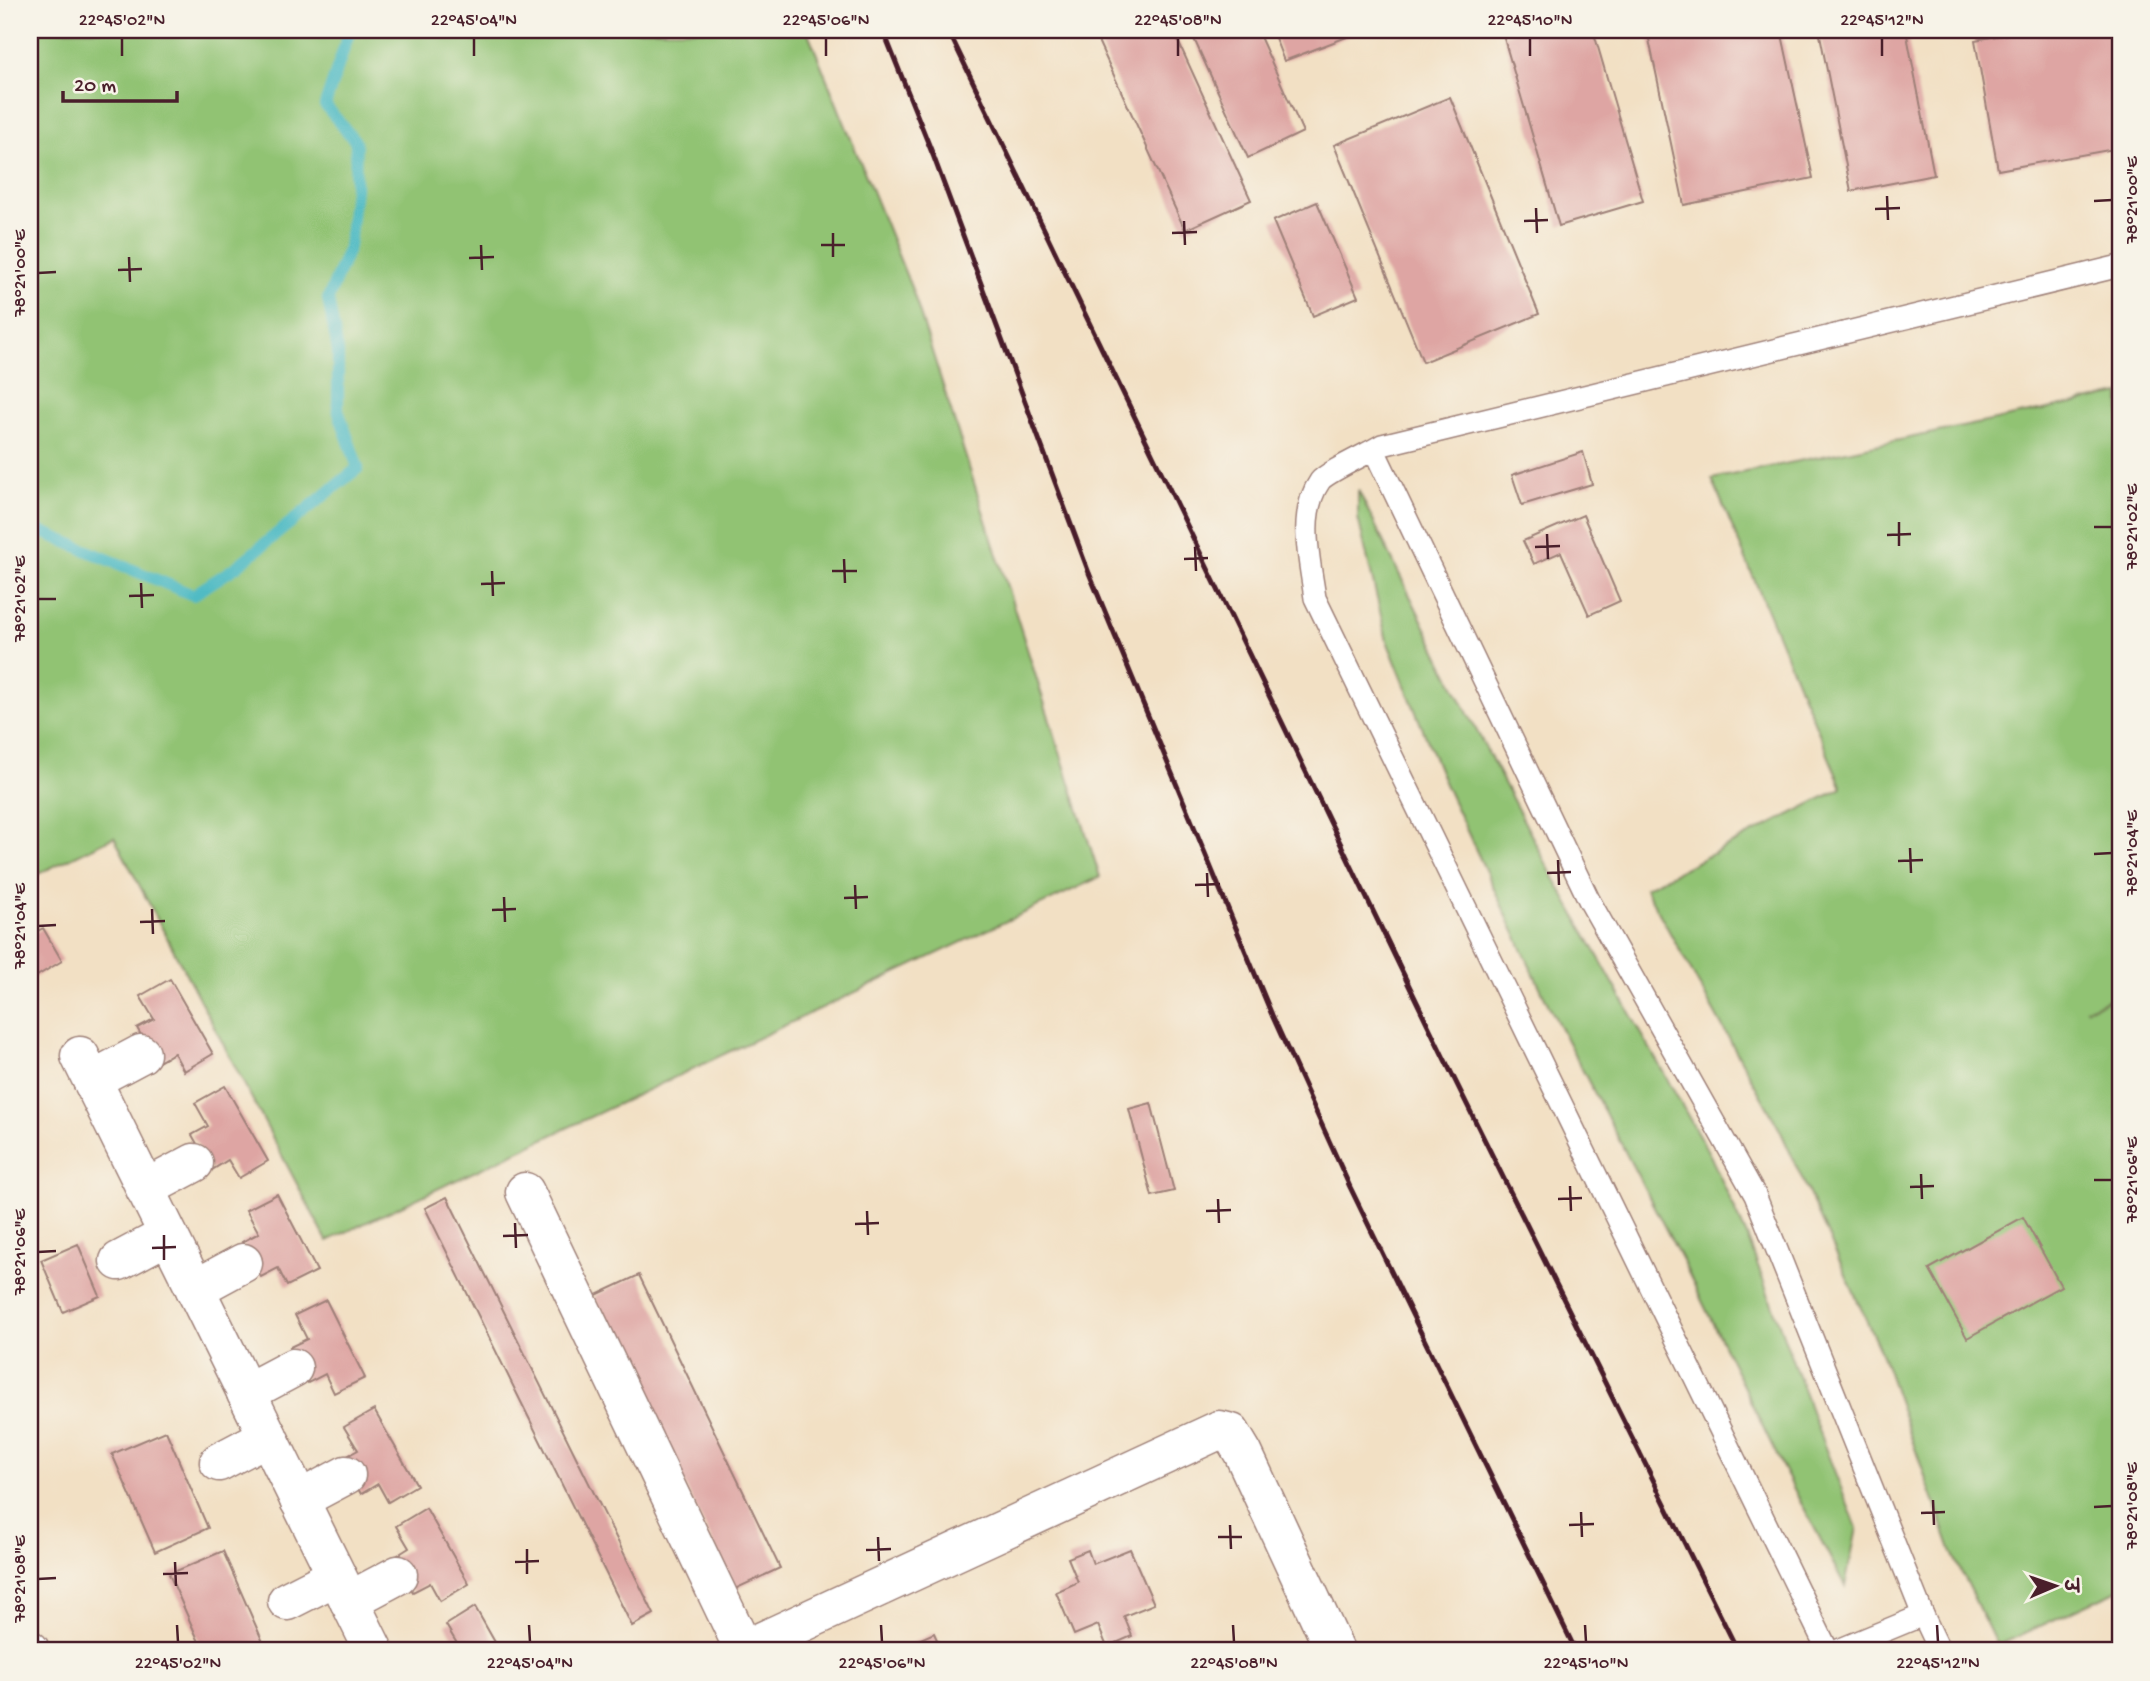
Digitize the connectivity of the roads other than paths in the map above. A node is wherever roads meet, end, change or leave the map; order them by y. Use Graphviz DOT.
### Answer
graph roads {
  1 [pos="2120,267"];
  2 [pos="1374,450"];
  3 [pos="141,1054"];
  4 [pos="194,1163"];
  5 [pos="145,1189"];
  6 [pos="525,1192"];
  7 [pos="168,1236"];
  8 [pos="118,1261"];
  9 [pos="243,1263"];
  10 [pos="195,1289"];
  11 [pos="293,1368"];
  12 [pos="246,1392"];
  13 [pos="268,1436"];
  14 [pos="219,1462"];
  15 [pos="346,1475"];
  16 [pos="299,1500"];
  17 [pos="398,1575"];
  18 [pos="342,1588"];
  19 [pos="287,1601"];
  20 [pos="1923,1615"];
  21 [pos="374,1651"];
  22 [pos="742,1651"];
  23 [pos="1335,1651"];
  24 [pos="1828,1651"];
  25 [pos="1836,1651"];
  26 [pos="1940,1651"];
  1 -- 2 [label="lane"];
  2 -- 20 [label="lane"];
  2 -- 24 [label="lane"];
  3 -- 5 [label="street"];
  4 -- 5 [label="street"];
  5 -- 7 [label="street"];
  6 -- 22 [label="street"];
  7 -- 8 [label="street"];
  7 -- 10 [label="street"];
  9 -- 10 [label="street"];
  10 -- 12 [label="street"];
  11 -- 12 [label="street"];
  12 -- 13 [label="street"];
  13 -- 14 [label="street"];
  13 -- 16 [label="street"];
  15 -- 16 [label="street"];
  16 -- 18 [label="street"];
  17 -- 18 [label="street"];
  18 -- 19 [label="street"];
  18 -- 21 [label="street"];
  20 -- 25 [label="lane"];
  20 -- 26 [label="lane"];
  22 -- 23 [label="street"];
}
